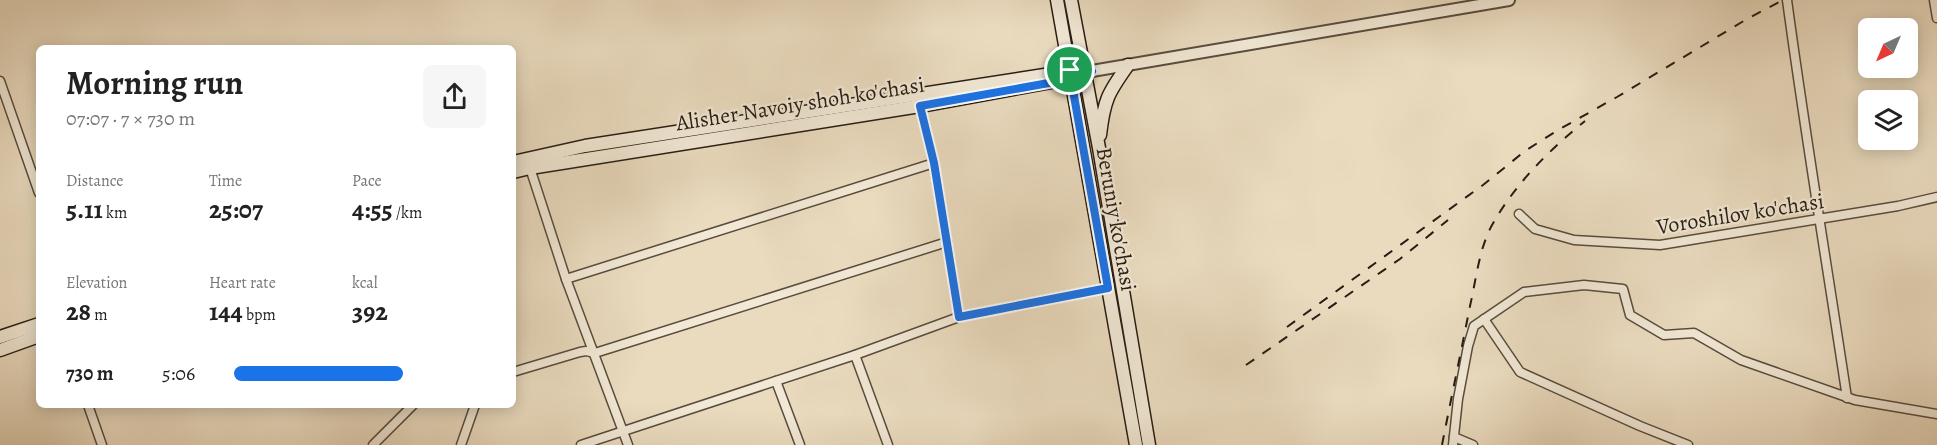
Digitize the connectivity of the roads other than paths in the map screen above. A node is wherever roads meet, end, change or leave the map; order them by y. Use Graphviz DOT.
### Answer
graph roads {
  1 [pos="1057,0"];
  2 [pos="1071,0"];
  3 [pos="1509,0"];
  4 [pos="1787,0"];
  5 [pos="1934,0"];
  6 [pos="1937,18"];
  7 [pos="1128,65"];
  8 [pos="1087,72"];
  9 [pos="1071,75"];
  10 [pos="0,81"];
  11 [pos="920,106"];
  12 [pos="1099,148"];
  13 [pos="516,161"];
  14 [pos="934,163"];
  15 [pos="530,168"];
  16 [pos="516,171"];
  17 [pos="36,183"];
  18 [pos="1937,197"];
  19 [pos="1519,214"];
  20 [pos="1821,219"];
  21 [pos="947,242"];
  22 [pos="566,279"];
  23 [pos="1108,288"];
  24 [pos="959,317"];
  25 [pos="1485,319"];
  26 [pos="36,325"];
  27 [pos="0,337"];
  28 [pos="36,337"];
  29 [pos="0,350"];
  30 [pos="595,353"];
  31 [pos="855,355"];
  32 [pos="516,371"];
  33 [pos="776,381"];
  34 [pos="1847,398"];
  35 [pos="89,408"];
  36 [pos="410,408"];
  37 [pos="474,408"];
  38 [pos="1937,414"];
  39 [pos="624,430"];
  40 [pos="1453,441"];
  41 [pos="102,445"];
  42 [pos="374,445"];
  43 [pos="461,445"];
  44 [pos="581,445"];
  45 [pos="628,445"];
  46 [pos="800,445"];
  47 [pos="888,445"];
  48 [pos="1136,445"];
  49 [pos="1149,445"];
  50 [pos="1473,445"];
  51 [pos="1688,445"];
  1 -- 9 [label="main road, Beruniy ko'chasi"];
  2 -- 8 [label="main road, Beruniy ko'chasi"];
  3 -- 7 [label="street, Alisher Navoiy shoh ko'chasi"];
  4 -- 20 [label="street"];
  5 -- 6 [label="street"];
  7 -- 8 [label="street, Alisher Navoiy shoh ko'chasi"];
  7 -- 12 [label="main road"];
  8 -- 9 [label="main road, Alisher Navoiy shoh ko'chasi"];
  8 -- 12 [label="main road, Beruniy ko'chasi"];
  9 -- 11 [label="main road, Alisher Navoiy shoh ko'chasi"];
  9 -- 13 [label="main road, Alisher Navoiy shoh ko'chasi"];
  9 -- 23 [label="main road, Beruniy ko'chasi"];
  10 -- 17 [label="street"];
  11 -- 14 [label="street"];
  11 -- 15 [label="main road, Alisher Navoiy shoh ko'chasi"];
  12 -- 49 [label="main road, Beruniy ko'chasi"];
  14 -- 21 [label="street"];
  14 -- 22 [label="street"];
  15 -- 16 [label="main road, Alisher Navoiy shoh ko'chasi"];
  15 -- 22 [label="street"];
  18 -- 20 [label="street, Voroshilov ko'chasi"];
  19 -- 20 [label="street, Voroshilov ko'chasi"];
  20 -- 34 [label="street"];
  21 -- 24 [label="street"];
  21 -- 30 [label="street"];
  22 -- 30 [label="street"];
  23 -- 24 [label="street"];
  23 -- 48 [label="main road, Beruniy ko'chasi"];
  24 -- 31 [label="street"];
  25 -- 34 [label="street"];
  25 -- 40 [label="street"];
  25 -- 51 [label="street"];
  26 -- 27 [label="main road"];
  28 -- 29 [label="main road"];
  30 -- 32 [label="street"];
  30 -- 39 [label="street"];
  31 -- 33 [label="street"];
  31 -- 47 [label="street"];
  33 -- 39 [label="street"];
  33 -- 46 [label="street"];
  34 -- 38 [label="street"];
  35 -- 41 [label="street"];
  36 -- 42 [label="street"];
  37 -- 43 [label="street"];
  39 -- 44 [label="street"];
  39 -- 45 [label="street"];
  40 -- 50 [label="street"];
}
